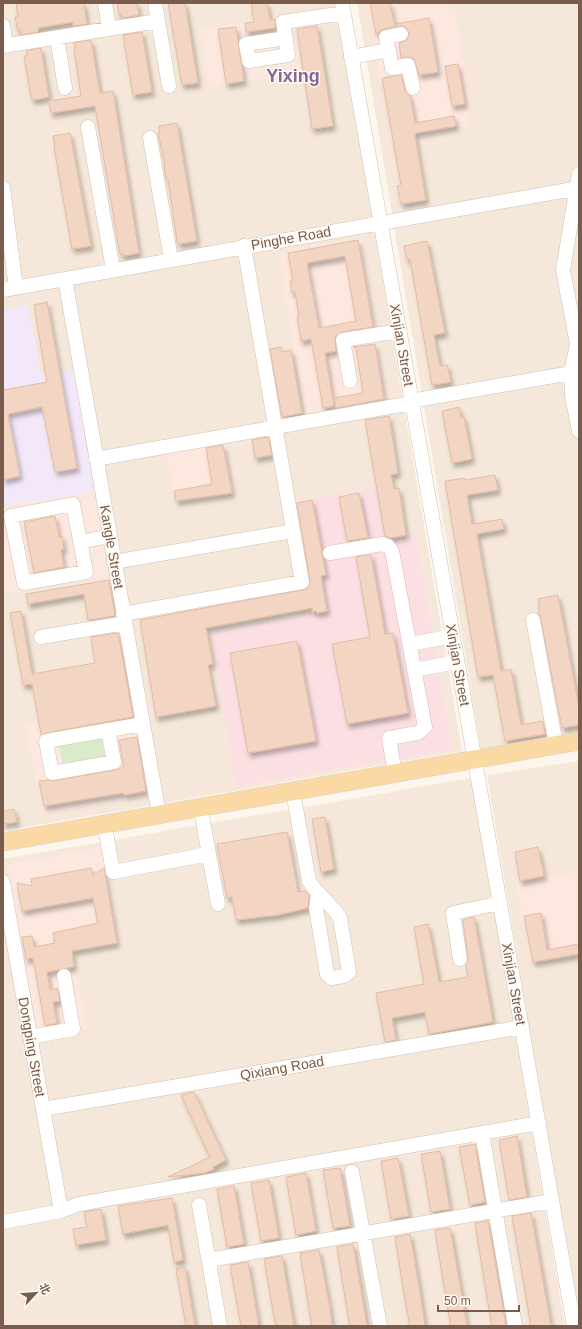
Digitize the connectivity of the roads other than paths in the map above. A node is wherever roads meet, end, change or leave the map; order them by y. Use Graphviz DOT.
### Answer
graph roads {
  1 [pos="105,3"];
  2 [pos="155,3"];
  3 [pos="343,8"];
  4 [pos="158,21"];
  5 [pos="3,26"];
  6 [pos="109,29"];
  7 [pos="401,34"];
  8 [pos="57,37"];
  9 [pos="286,38"];
  10 [pos="5,46"];
  11 [pos="388,50"];
  12 [pos="351,57"];
  13 [pos="169,86"];
  14 [pos="66,88"];
  15 [pos="413,88"];
  16 [pos="88,127"];
  17 [pos="150,138"];
  18 [pos="579,174"];
  19 [pos="3,188"];
  20 [pos="578,188"];
  21 [pos="380,222"];
  22 [pos="244,246"];
  23 [pos="171,260"];
  24 [pos="113,270"];
  25 [pos="65,279"];
  26 [pos="9,289"];
  27 [pos="399,331"];
  28 [pos="574,377"];
  29 [pos="350,381"];
  30 [pos="412,402"];
  31 [pos="275,427"];
  32 [pos="579,431"];
  33 [pos="96,459"];
  34 [pos="293,531"];
  35 [pos="110,536"];
  36 [pos="80,542"];
  37 [pos="330,553"];
  38 [pos="114,562"];
  39 [pos="124,618"];
  40 [pos="533,620"];
  41 [pos="453,636"];
  42 [pos="40,637"];
  43 [pos="410,644"];
  44 [pos="458,662"];
  45 [pos="414,670"];
  46 [pos="143,724"];
  47 [pos="108,730"];
  48 [pos="579,741"];
  49 [pos="556,745"];
  50 [pos="579,750"];
  51 [pos="476,764"];
  52 [pos="395,774"];
  53 [pos="294,796"];
  54 [pos="159,815"];
  55 [pos="202,816"];
  56 [pos="106,833"];
  57 [pos="3,842"];
  58 [pos="3,851"];
  59 [pos="209,854"];
  60 [pos="3,882"];
  61 [pos="318,894"];
  62 [pos="500,903"];
  63 [pos="218,904"];
  64 [pos="460,959"];
  65 [pos="64,976"];
  66 [pos="522,1027"];
  67 [pos="30,1037"];
  68 [pos="43,1109"];
  69 [pos="539,1123"];
  70 [pos="482,1133"];
  71 [pos="352,1172"];
  72 [pos="552,1201"];
  73 [pos="199,1205"];
  74 [pos="61,1211"];
  75 [pos="495,1211"];
  76 [pos="3,1222"];
  77 [pos="363,1234"];
  78 [pos="209,1260"];
  79 [pos="220,1326"];
  80 [pos="380,1326"];
  81 [pos="515,1326"];
  82 [pos="574,1326"];
  1 -- 6 [label="street"];
  2 -- 4 [label="street"];
  3 -- 9 [label="street"];
  3 -- 12 [label="street, Xinjian Street"];
  4 -- 6 [label="street"];
  4 -- 13 [label="street"];
  5 -- 10 [label="street"];
  6 -- 8 [label="street"];
  7 -- 11 [label="street"];
  8 -- 10 [label="street"];
  8 -- 14 [label="street"];
  11 -- 12 [label="street"];
  11 -- 15 [label="street"];
  12 -- 21 [label="street, Xinjian Street"];
  16 -- 24 [label="street"];
  17 -- 23 [label="street"];
  18 -- 20 [label="street"];
  19 -- 26 [label="street"];
  20 -- 21 [label="street, Pinghe Road"];
  20 -- 28 [label="street"];
  21 -- 22 [label="street, Pinghe Road"];
  21 -- 27 [label="street, Xinjian Street"];
  22 -- 23 [label="street, Pinghe Road"];
  22 -- 31 [label="street"];
  23 -- 24 [label="street, Pinghe Road"];
  24 -- 25 [label="street, Pinghe Road"];
  25 -- 26 [label="street, Pinghe Road"];
  25 -- 33 [label="street, Kangle Street"];
  27 -- 29 [label="street"];
  27 -- 30 [label="street, Xinjian Street"];
  28 -- 30 [label="street"];
  28 -- 32 [label="street"];
  30 -- 31 [label="street"];
  30 -- 41 [label="street, Xinjian Street"];
  31 -- 33 [label="street"];
  31 -- 34 [label="street"];
  33 -- 35 [label="street, Kangle Street"];
  34 -- 38 [label="street"];
  34 -- 39 [label="street"];
  35 -- 36 [label="street"];
  35 -- 38 [label="street, Kangle Street"];
  36 -- 36 [label="street"];
  37 -- 43 [label="street"];
  38 -- 39 [label="street, Kangle Street"];
  39 -- 42 [label="street"];
  39 -- 46 [label="street, Kangle Street"];
  40 -- 49 [label="street"];
  41 -- 43 [label="street"];
  41 -- 44 [label="street, Xinjian Street"];
  43 -- 45 [label="street"];
  44 -- 45 [label="street"];
  44 -- 51 [label="street, Xinjian Street"];
  45 -- 52 [label="street"];
  46 -- 47 [label="street"];
  46 -- 54 [label="street, Kangle Street"];
  47 -- 47 [label="street"];
  48 -- 49 [label="main road"];
  49 -- 51 [label="main road"];
  50 -- 51 [label="main road"];
  51 -- 52 [label="main road"];
  51 -- 53 [label="main road"];
  51 -- 62 [label="street, Xinjian Street"];
  52 -- 53 [label="main road"];
  53 -- 54 [label="main road"];
  53 -- 55 [label="main road"];
  53 -- 61 [label="street"];
  54 -- 57 [label="main road"];
  55 -- 56 [label="main road"];
  55 -- 59 [label="street"];
  56 -- 58 [label="main road"];
  56 -- 59 [label="street"];
  59 -- 63 [label="street"];
  60 -- 67 [label="street, Dongping Street"];
  61 -- 61 [label="street"];
  62 -- 64 [label="street"];
  62 -- 66 [label="street, Xinjian Street"];
  65 -- 67 [label="street"];
  66 -- 68 [label="street, Qixiang Road"];
  66 -- 69 [label="street, Xinjian Street"];
  67 -- 68 [label="street, Dongping Street"];
  68 -- 74 [label="street, Dongping Street"];
  69 -- 70 [label="street"];
  69 -- 72 [label="street, Xinjian Street"];
  70 -- 74 [label="street"];
  70 -- 75 [label="street"];
  71 -- 77 [label="street"];
  72 -- 75 [label="street"];
  72 -- 82 [label="street, Xinjian Street"];
  73 -- 78 [label="street"];
  74 -- 76 [label="street"];
  75 -- 77 [label="street"];
  75 -- 81 [label="street"];
  77 -- 78 [label="street"];
  77 -- 80 [label="street"];
  78 -- 79 [label="street"];
}
